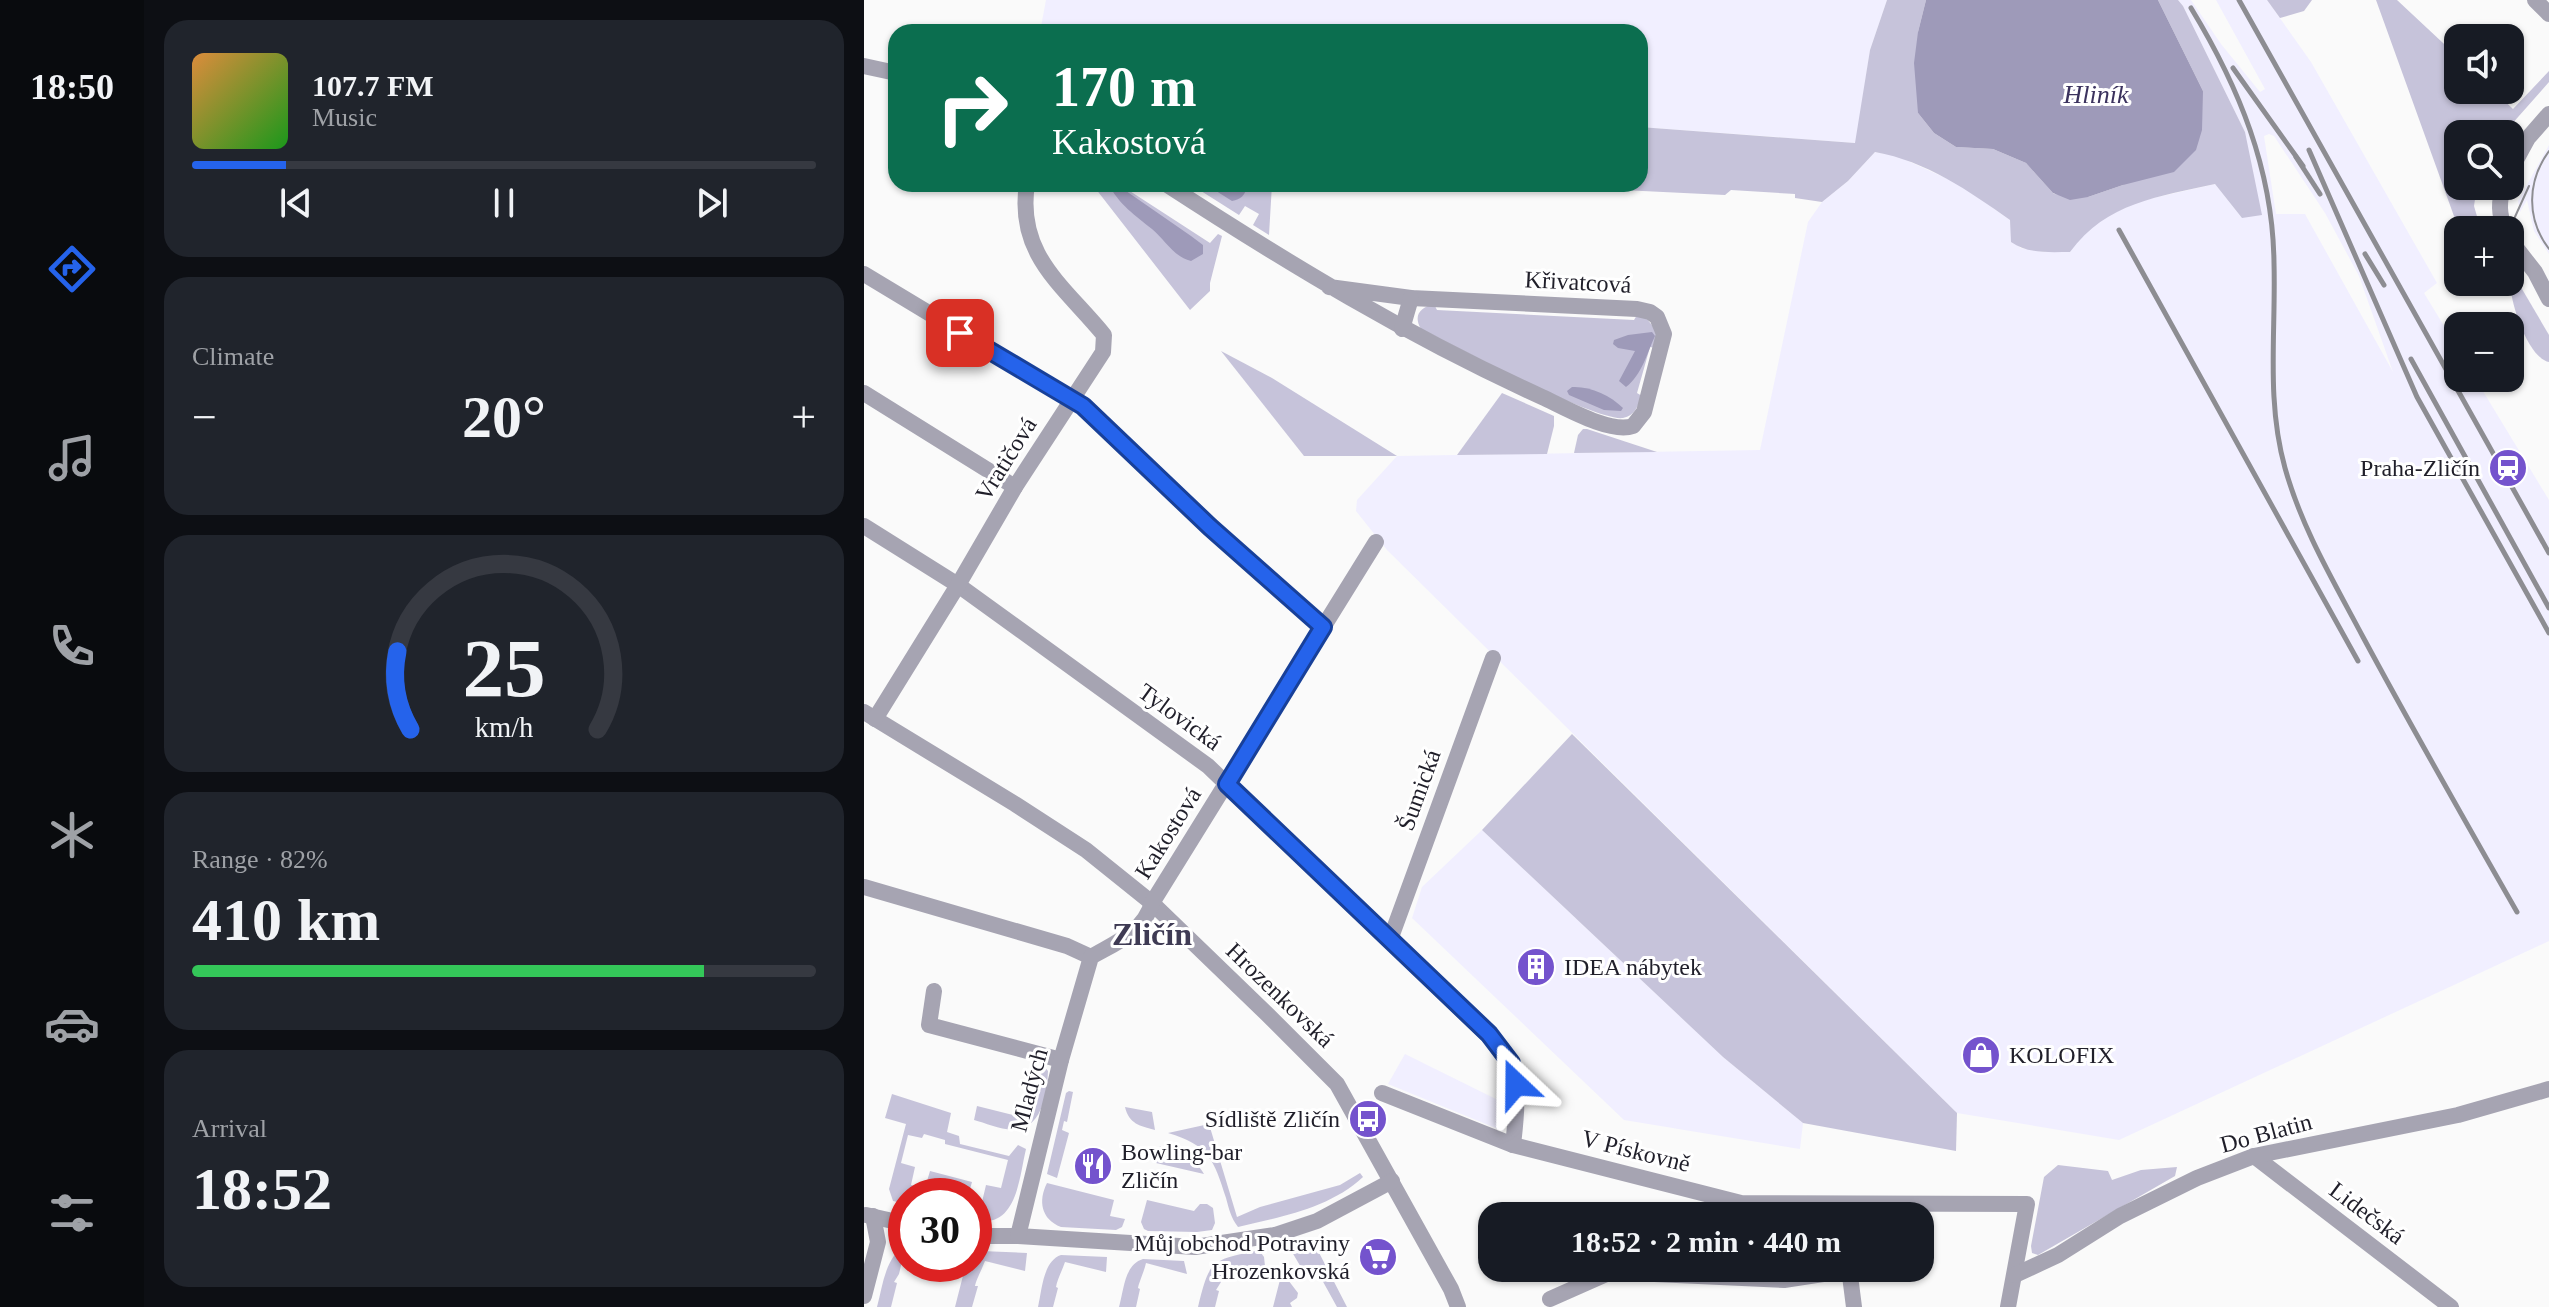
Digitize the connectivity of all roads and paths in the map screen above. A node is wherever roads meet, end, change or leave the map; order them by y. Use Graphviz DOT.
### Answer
graph roads {
  1 [pos="2535,0"];
  2 [pos="2549,14"];
  3 [pos="864,66"];
  4 [pos="888,71"];
  5 [pos="2549,114"];
  6 [pos="2524,145"];
  7 [pos="1027,192"];
  8 [pos="1179,192"];
  9 [pos="2524,258"];
  10 [pos="2535,272"];
  11 [pos="864,274"];
  12 [pos="2549,283"];
  13 [pos="1329,287"];
  14 [pos="1411,298"];
  15 [pos="2549,299"];
  16 [pos="1402,329"];
  17 [pos="864,393"];
  18 [pos="1072,400"];
  19 [pos="1015,487"];
  20 [pos="864,526"];
  21 [pos="1376,542"];
  22 [pos="958,585"];
  23 [pos="1323,627"];
  24 [pos="1493,658"];
  25 [pos="870,716"];
  26 [pos="1227,784"];
  27 [pos="864,887"];
  28 [pos="1152,903"];
  29 [pos="1390,940"];
  30 [pos="1091,957"];
  31 [pos="934,991"];
  32 [pos="1061,1060"];
  33 [pos="2549,1089"];
  34 [pos="1382,1093"];
  35 [pos="1513,1145"];
  36 [pos="2254,1156"];
  37 [pos="1392,1181"];
  38 [pos="1737,1202"];
  39 [pos="1934,1206"];
  40 [pos="869,1215"];
  41 [pos="992,1236"];
  42 [pos="1018,1236"];
  43 [pos="2015,1275"];
  44 [pos="1588,1282"];
  45 [pos="1851,1282"];
  46 [pos="864,1296"];
  47 [pos="1550,1299"];
  48 [pos="2009,1306"];
  49 [pos="1458,1307"];
  50 [pos="1854,1307"];
  51 [pos="2451,1307"];
  1 -- 2 [label="street"];
  3 -- 4 [label="street"];
  5 -- 6 [label="street"];
  7 -- 18 [label="street, Vratičová"];
  8 -- 13 [label="street, Křivatcová"];
  9 -- 10 [label="street"];
  10 -- 12 [label="street"];
  10 -- 15 [label="street"];
  11 -- 18 [label="street"];
  13 -- 14 [label="street, Křivatcová"];
  13 -- 16 [label="street, Křivatcová"];
  14 -- 16 [label="street"];
  14 -- 16 [label="street, Křivatcová"];
  17 -- 19 [label="street"];
  18 -- 19 [label="street, Vratičová"];
  18 -- 23 [label="street"];
  19 -- 22 [label="street, Vratičová"];
  20 -- 22 [label="street, Tylovická"];
  21 -- 23 [label="street, Kakostová"];
  22 -- 25 [label="street, Vratičová"];
  22 -- 26 [label="street, Tylovická"];
  23 -- 26 [label="street, Kakostová"];
  24 -- 29 [label="street, Šumická"];
  25 -- 28 [label="street, Hrozenkovská"];
  26 -- 28 [label="street, Kakostová"];
  26 -- 29 [label="street, Tylovická"];
  27 -- 30 [label="street"];
  28 -- 30 [label="street"];
  28 -- 37 [label="street, Hrozenkovská"];
  29 -- 35 [label="street, Tylovická"];
  30 -- 32 [label="street, Mladých"];
  31 -- 32 [label="street"];
  32 -- 42 [label="street, Mladých"];
  33 -- 36 [label="street, Do Blatin"];
  34 -- 35 [label="street, V Pískovně"];
  35 -- 38 [label="street, V Pískovně"];
  36 -- 43 [label="street, Do Blatin"];
  36 -- 51 [label="street, Lidečská"];
  37 -- 42 [label="street"];
  37 -- 49 [label="street, Hrozenkovská"];
  39 -- 43 [label="street, V Pískovně"];
  40 -- 46 [label="street"];
  41 -- 42 [label="street"];
  43 -- 48 [label="street"];
  44 -- 47 [label="street"];
  45 -- 50 [label="street"];
}
